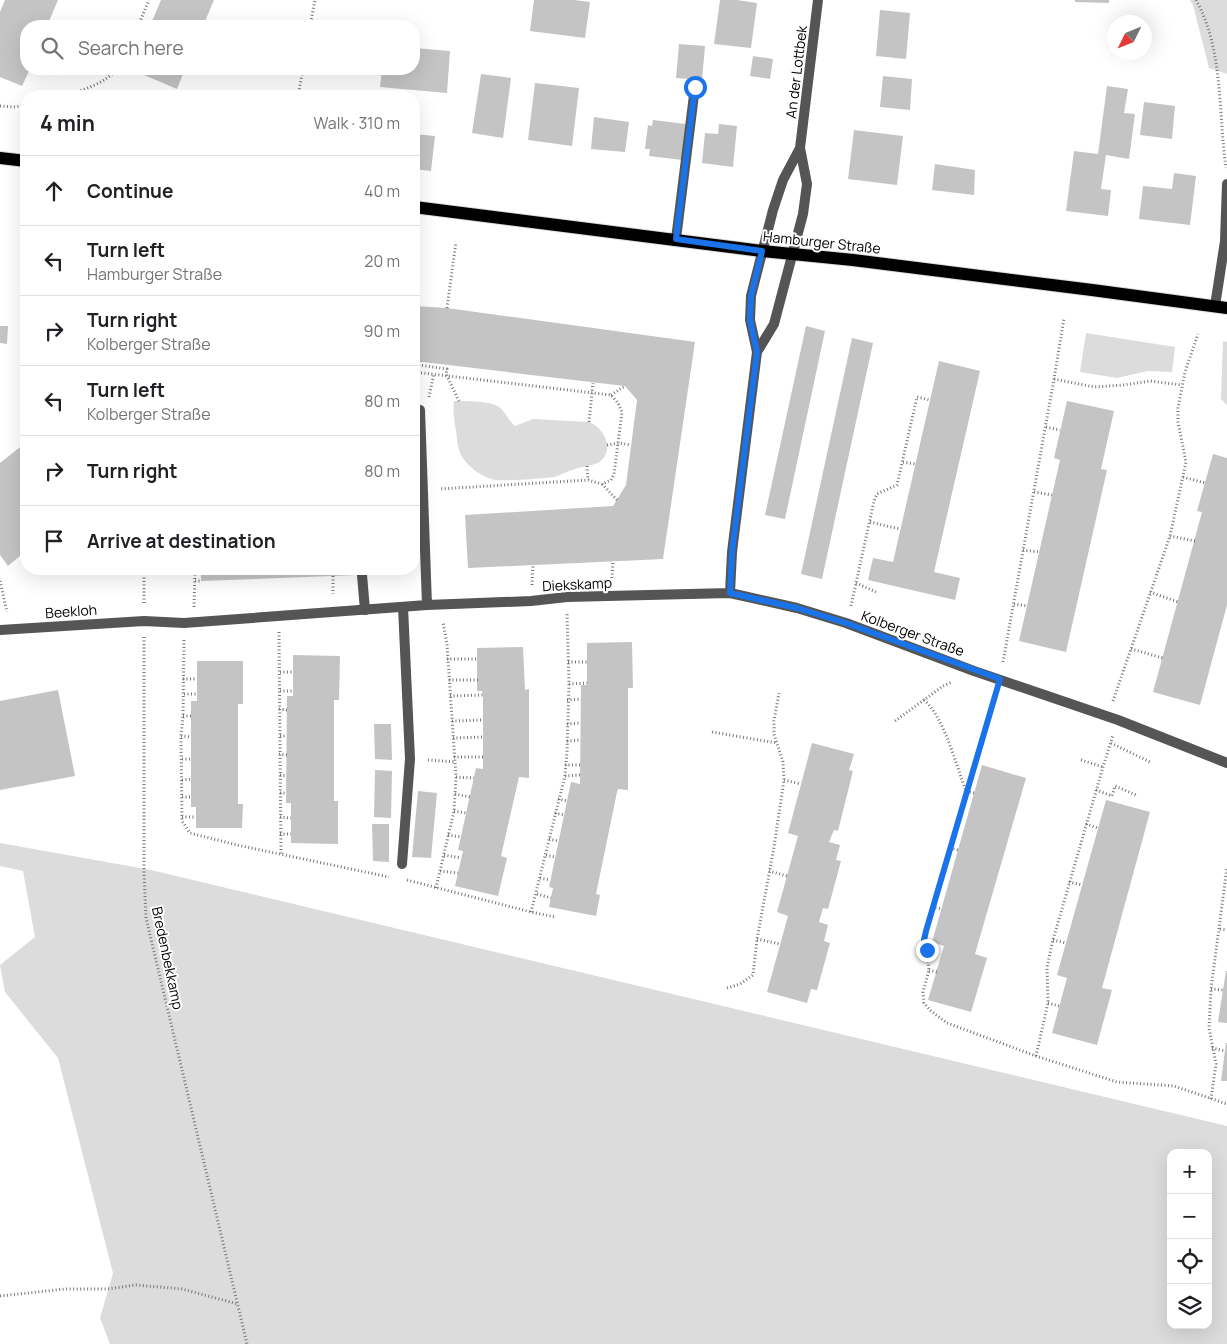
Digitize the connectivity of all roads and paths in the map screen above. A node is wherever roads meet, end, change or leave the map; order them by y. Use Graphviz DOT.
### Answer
graph roads {
  1 [pos="149,0"];
  2 [pos="315,0"];
  3 [pos="818,0"];
  4 [pos="1196,0"];
  5 [pos="141,20"];
  6 [pos="311,20"];
  7 [pos="112,75"];
  8 [pos="302,75"];
  9 [pos="695,87"];
  10 [pos="80,90"];
  11 [pos="299,90"];
  12 [pos="0,106"];
  13 [pos="20,106"];
  14 [pos="800,148"];
  15 [pos="0,158"];
  16 [pos="20,160"];
  17 [pos="1227,176"];
  18 [pos="1227,184"];
  19 [pos="420,208"];
  20 [pos="676,239"];
  21 [pos="456,242"];
  22 [pos="762,251"];
  23 [pos="793,254"];
  24 [pos="1221,307"];
  25 [pos="448,308"];
  26 [pos="1064,318"];
  27 [pos="1198,334"];
  28 [pos="757,352"];
  29 [pos="420,365"];
  30 [pos="420,372"];
  31 [pos="434,373"];
  32 [pos="446,374"];
  33 [pos="1054,379"];
  34 [pos="593,383"];
  35 [pos="1182,385"];
  36 [pos="625,386"];
  37 [pos="592,393"];
  38 [pos="611,395"];
  39 [pos="930,400"];
  40 [pos="459,401"];
  41 [pos="420,410"];
  42 [pos="588,422"];
  43 [pos="1046,426"];
  44 [pos="1060,430"];
  45 [pos="619,444"];
  46 [pos="607,445"];
  47 [pos="631,445"];
  48 [pos="903,462"];
  49 [pos="915,464"];
  50 [pos="587,466"];
  51 [pos="1182,477"];
  52 [pos="588,480"];
  53 [pos="1205,483"];
  54 [pos="602,484"];
  55 [pos="424,490"];
  56 [pos="1034,492"];
  57 [pos="1052,495"];
  58 [pos="617,500"];
  59 [pos="870,522"];
  60 [pos="900,529"];
  61 [pos="1170,536"];
  62 [pos="1195,541"];
  63 [pos="1024,550"];
  64 [pos="1039,552"];
  65 [pos="144,575"];
  66 [pos="195,575"];
  67 [pos="362,575"];
  68 [pos="0,581"];
  69 [pos="195,581"];
  70 [pos="201,581"];
  71 [pos="856,583"];
  72 [pos="876,592"];
  73 [pos="1150,592"];
  74 [pos="730,593"];
  75 [pos="567,597"];
  76 [pos="1178,602"];
  77 [pos="441,604"];
  78 [pos="1014,604"];
  79 [pos="427,605"];
  80 [pos="1027,606"];
  81 [pos="403,607"];
  82 [pos="365,610"];
  83 [pos="279,615"];
  84 [pos="144,621"];
  85 [pos="189,622"];
  86 [pos="846,623"];
  87 [pos="11,629"];
  88 [pos="0,630"];
  89 [pos="1131,649"];
  90 [pos="1162,658"];
  91 [pos="448,659"];
  92 [pos="478,659"];
  93 [pos="568,662"];
  94 [pos="587,662"];
  95 [pos="974,671"];
  96 [pos="280,672"];
  97 [pos="293,672"];
  98 [pos="183,679"];
  99 [pos="197,679"];
  100 [pos="1000,679"];
  101 [pos="449,680"];
  102 [pos="478,680"];
  103 [pos="587,683"];
  104 [pos="568,684"];
  105 [pos="280,691"];
  106 [pos="294,691"];
  107 [pos="779,693"];
  108 [pos="184,694"];
  109 [pos="197,694"];
  110 [pos="483,695"];
  111 [pos="450,696"];
  112 [pos="581,699"];
  113 [pos="568,700"];
  114 [pos="924,700"];
  115 [pos="279,710"];
  116 [pos="286,710"];
  117 [pos="184,716"];
  118 [pos="191,716"];
  119 [pos="1113,718"];
  120 [pos="483,720"];
  121 [pos="452,721"];
  122 [pos="895,721"];
  123 [pos="580,723"];
  124 [pos="567,724"];
  125 [pos="712,732"];
  126 [pos="181,736"];
  127 [pos="191,736"];
  128 [pos="280,736"];
  129 [pos="287,736"];
  130 [pos="483,737"];
  131 [pos="453,738"];
  132 [pos="580,740"];
  133 [pos="567,741"];
  134 [pos="777,743"];
  135 [pos="1111,743"];
  136 [pos="279,754"];
  137 [pos="287,755"];
  138 [pos="454,756"];
  139 [pos="483,758"];
  140 [pos="182,759"];
  141 [pos="191,759"];
  142 [pos="410,760"];
  143 [pos="1081,760"];
  144 [pos="455,762"];
  145 [pos="1150,762"];
  146 [pos="1227,763"];
  147 [pos="565,765"];
  148 [pos="580,765"];
  149 [pos="1102,767"];
  150 [pos="280,775"];
  151 [pos="580,775"];
  152 [pos="286,776"];
  153 [pos="565,776"];
  154 [pos="456,777"];
  155 [pos="474,778"];
  156 [pos="191,779"];
  157 [pos="182,780"];
  158 [pos="784,780"];
  159 [pos="801,784"];
  160 [pos="1096,790"];
  161 [pos="966,791"];
  162 [pos="280,793"];
  163 [pos="286,793"];
  164 [pos="974,793"];
  165 [pos="455,794"];
  166 [pos="1136,795"];
  167 [pos="182,797"];
  168 [pos="191,797"];
  169 [pos="470,797"];
  170 [pos="558,799"];
  171 [pos="567,801"];
  172 [pos="454,811"];
  173 [pos="466,813"];
  174 [pos="555,813"];
  175 [pos="564,815"];
  176 [pos="182,817"];
  177 [pos="196,817"];
  178 [pos="280,817"];
  179 [pos="291,818"];
  180 [pos="1086,824"];
  181 [pos="1098,828"];
  182 [pos="280,834"];
  183 [pos="291,834"];
  184 [pos="448,835"];
  185 [pos="461,837"];
  186 [pos="549,839"];
  187 [pos="558,841"];
  188 [pos="950,848"];
  189 [pos="958,850"];
  190 [pos="281,854"];
  191 [pos="444,855"];
  192 [pos="546,855"];
  193 [pos="555,857"];
  194 [pos="462,858"];
  195 [pos="402,864"];
  196 [pos="1227,869"];
  197 [pos="440,871"];
  198 [pos="769,871"];
  199 [pos="458,873"];
  200 [pos="787,876"];
  201 [pos="392,877"];
  202 [pos="400,878"];
  203 [pos="540,878"];
  204 [pos="550,880"];
  205 [pos="1069,882"];
  206 [pos="1082,885"];
  207 [pos="436,888"];
  208 [pos="537,894"];
  209 [pos="550,898"];
  210 [pos="932,907"];
  211 [pos="941,910"];
  212 [pos="531,912"];
  213 [pos="554,917"];
  214 [pos="1220,929"];
  215 [pos="1227,930"];
  216 [pos="756,939"];
  217 [pos="1053,940"];
  218 [pos="1066,943"];
  219 [pos="780,944"];
  220 [pos="929,970"];
  221 [pos="936,972"];
  222 [pos="728,988"];
  223 [pos="1211,989"];
  224 [pos="1223,990"];
  225 [pos="1048,1003"];
  226 [pos="1059,1006"];
  227 [pos="1212,1048"];
  228 [pos="1225,1051"];
  229 [pos="1036,1056"];
  230 [pos="1211,1099"];
  231 [pos="1227,1104"];
  232 [pos="0,1296"];
  233 [pos="238,1304"];
  234 [pos="247,1344"];
  1 -- 5 [label="path"];
  2 -- 6 [label="path"];
  3 -- 14 [label="street, An der Lottbek"];
  4 -- 17 [label="path"];
  7 -- 10 [label="path"];
  8 -- 11 [label="path"];
  9 -- 20 [label="street"];
  12 -- 13 [label="path"];
  14 -- 22 [label="street, An der Lottbek"];
  14 -- 23 [label="street, An der Lottbek"];
  15 -- 16 [label="main road"];
  18 -- 24 [label="street"];
  19 -- 20 [label="main road, Hamburger Straße"];
  20 -- 22 [label="main road, Hamburger Straße"];
  21 -- 25 [label="path"];
  22 -- 23 [label="main road, Hamburger Straße"];
  22 -- 28 [label="street"];
  23 -- 24 [label="main road, Hamburger Straße"];
  23 -- 28 [label="street"];
  26 -- 33 [label="path"];
  27 -- 35 [label="path"];
  28 -- 74 [label="street"];
  29 -- 32 [label="path"];
  30 -- 31 [label="path"];
  31 -- 32 [label="path"];
  31 -- 41 [label="path"];
  32 -- 37 [label="path"];
  32 -- 40 [label="path"];
  33 -- 35 [label="path"];
  33 -- 43 [label="path"];
  34 -- 37 [label="path"];
  35 -- 51 [label="path"];
  36 -- 38 [label="path"];
  37 -- 38 [label="path"];
  37 -- 42 [label="path"];
  38 -- 45 [label="path"];
  39 -- 48 [label="path"];
  41 -- 55 [label="street"];
  43 -- 44 [label="path"];
  43 -- 56 [label="path"];
  45 -- 46 [label="path"];
  45 -- 47 [label="path"];
  45 -- 54 [label="path"];
  48 -- 49 [label="path"];
  48 -- 59 [label="path"];
  50 -- 52 [label="path"];
  51 -- 53 [label="path"];
  51 -- 61 [label="path"];
  52 -- 54 [label="path"];
  52 -- 55 [label="path"];
  54 -- 58 [label="path"];
  55 -- 79 [label="street"];
  56 -- 57 [label="path"];
  56 -- 63 [label="path"];
  59 -- 60 [label="path"];
  59 -- 71 [label="path"];
  61 -- 62 [label="path"];
  61 -- 73 [label="path"];
  63 -- 64 [label="path"];
  63 -- 78 [label="path"];
  65 -- 84 [label="path, Bredenbekkamp"];
  66 -- 69 [label="path"];
  67 -- 82 [label="street"];
  68 -- 87 [label="path"];
  69 -- 70 [label="path"];
  69 -- 85 [label="path"];
  71 -- 72 [label="path"];
  71 -- 86 [label="path"];
  73 -- 76 [label="path"];
  73 -- 89 [label="path"];
  74 -- 75 [label="street, Diekskamp"];
  74 -- 86 [label="street, Kolberger Straße"];
  75 -- 77 [label="street, Diekskamp"];
  75 -- 93 [label="path"];
  77 -- 79 [label="street, Diekskamp"];
  77 -- 91 [label="path"];
  78 -- 80 [label="path"];
  78 -- 100 [label="path"];
  79 -- 81 [label="street, Diekskamp"];
  81 -- 82 [label="street, Diekskamp"];
  81 -- 142 [label="street"];
  82 -- 83 [label="street, Diekskamp"];
  83 -- 85 [label="street, Diekskamp"];
  83 -- 96 [label="path"];
  84 -- 85 [label="street, Diekskamp"];
  84 -- 87 [label="street, Beekloh"];
  84 -- 233 [label="path, Bredenbekkamp"];
  85 -- 98 [label="path"];
  86 -- 95 [label="street, Kolberger Straße"];
  87 -- 88 [label="street, Beekloh"];
  89 -- 90 [label="path"];
  89 -- 119 [label="path"];
  91 -- 92 [label="path"];
  91 -- 101 [label="path"];
  93 -- 94 [label="path"];
  93 -- 104 [label="path"];
  95 -- 100 [label="street, Kolberger Straße"];
  95 -- 114 [label="path"];
  96 -- 97 [label="path"];
  96 -- 105 [label="path"];
  98 -- 99 [label="path"];
  98 -- 108 [label="path"];
  100 -- 119 [label="street, Kolberger Straße"];
  100 -- 161 [label="path"];
  101 -- 102 [label="path"];
  101 -- 111 [label="path"];
  103 -- 104 [label="path"];
  104 -- 113 [label="path"];
  105 -- 106 [label="path"];
  105 -- 115 [label="path"];
  107 -- 134 [label="path"];
  108 -- 109 [label="path"];
  108 -- 117 [label="path"];
  110 -- 111 [label="path"];
  111 -- 121 [label="path"];
  112 -- 113 [label="path"];
  113 -- 124 [label="path"];
  114 -- 122 [label="path"];
  114 -- 161 [label="path"];
  115 -- 116 [label="path"];
  115 -- 128 [label="path"];
  117 -- 118 [label="path"];
  117 -- 126 [label="path"];
  119 -- 135 [label="path"];
  119 -- 146 [label="street, Kolberger Straße"];
  120 -- 121 [label="path"];
  121 -- 131 [label="path"];
  123 -- 124 [label="path"];
  124 -- 133 [label="path"];
  125 -- 134 [label="path"];
  126 -- 127 [label="path"];
  126 -- 140 [label="path"];
  128 -- 129 [label="path"];
  128 -- 136 [label="path"];
  130 -- 131 [label="path"];
  131 -- 138 [label="path"];
  132 -- 133 [label="path"];
  133 -- 147 [label="path"];
  134 -- 158 [label="path"];
  135 -- 145 [label="path"];
  135 -- 149 [label="path"];
  136 -- 137 [label="path"];
  136 -- 150 [label="path"];
  138 -- 139 [label="path"];
  138 -- 144 [label="path"];
  140 -- 141 [label="path"];
  140 -- 157 [label="path"];
  142 -- 144 [label="path"];
  142 -- 195 [label="street"];
  143 -- 149 [label="path"];
  144 -- 154 [label="path"];
  147 -- 148 [label="path"];
  147 -- 153 [label="path"];
  149 -- 160 [label="path"];
  150 -- 152 [label="path"];
  150 -- 162 [label="path"];
  151 -- 153 [label="path"];
  153 -- 170 [label="path"];
  154 -- 155 [label="path"];
  154 -- 165 [label="path"];
  156 -- 157 [label="path"];
  157 -- 167 [label="path"];
  158 -- 159 [label="path"];
  158 -- 198 [label="path"];
  160 -- 166 [label="path"];
  160 -- 180 [label="path"];
  161 -- 164 [label="path"];
  161 -- 188 [label="path"];
  162 -- 163 [label="path"];
  162 -- 178 [label="path"];
  165 -- 169 [label="path"];
  165 -- 172 [label="path"];
  167 -- 168 [label="path"];
  167 -- 176 [label="path"];
  170 -- 171 [label="path"];
  170 -- 174 [label="path"];
  172 -- 173 [label="path"];
  172 -- 184 [label="path"];
  174 -- 175 [label="path"];
  174 -- 186 [label="path"];
  176 -- 177 [label="path"];
  176 -- 190 [label="path"];
  178 -- 179 [label="path"];
  178 -- 182 [label="path"];
  180 -- 181 [label="path"];
  180 -- 205 [label="path"];
  182 -- 183 [label="path"];
  182 -- 190 [label="path"];
  184 -- 185 [label="path"];
  184 -- 191 [label="path"];
  186 -- 187 [label="path"];
  186 -- 192 [label="path"];
  188 -- 189 [label="path"];
  188 -- 210 [label="path"];
  190 -- 201 [label="path"];
  191 -- 194 [label="path"];
  191 -- 197 [label="path"];
  192 -- 193 [label="path"];
  192 -- 203 [label="path"];
  196 -- 214 [label="path"];
  197 -- 199 [label="path"];
  197 -- 207 [label="path"];
  198 -- 200 [label="path"];
  198 -- 216 [label="path"];
  202 -- 207 [label="path"];
  203 -- 204 [label="path"];
  203 -- 208 [label="path"];
  205 -- 206 [label="path"];
  205 -- 217 [label="path"];
  207 -- 212 [label="path"];
  208 -- 209 [label="path"];
  208 -- 212 [label="path"];
  210 -- 211 [label="path"];
  210 -- 220 [label="path"];
  212 -- 213 [label="path"];
  214 -- 215 [label="path"];
  214 -- 223 [label="path"];
  216 -- 219 [label="path"];
  216 -- 222 [label="path"];
  217 -- 218 [label="path"];
  217 -- 225 [label="path"];
  220 -- 221 [label="path"];
  220 -- 229 [label="path"];
  223 -- 224 [label="path"];
  223 -- 227 [label="path"];
  225 -- 226 [label="path"];
  225 -- 229 [label="path"];
  227 -- 228 [label="path"];
  227 -- 230 [label="path"];
  229 -- 230 [label="path"];
  230 -- 231 [label="path"];
  232 -- 233 [label="path"];
  233 -- 234 [label="path, Bredenbekkamp"];
}
